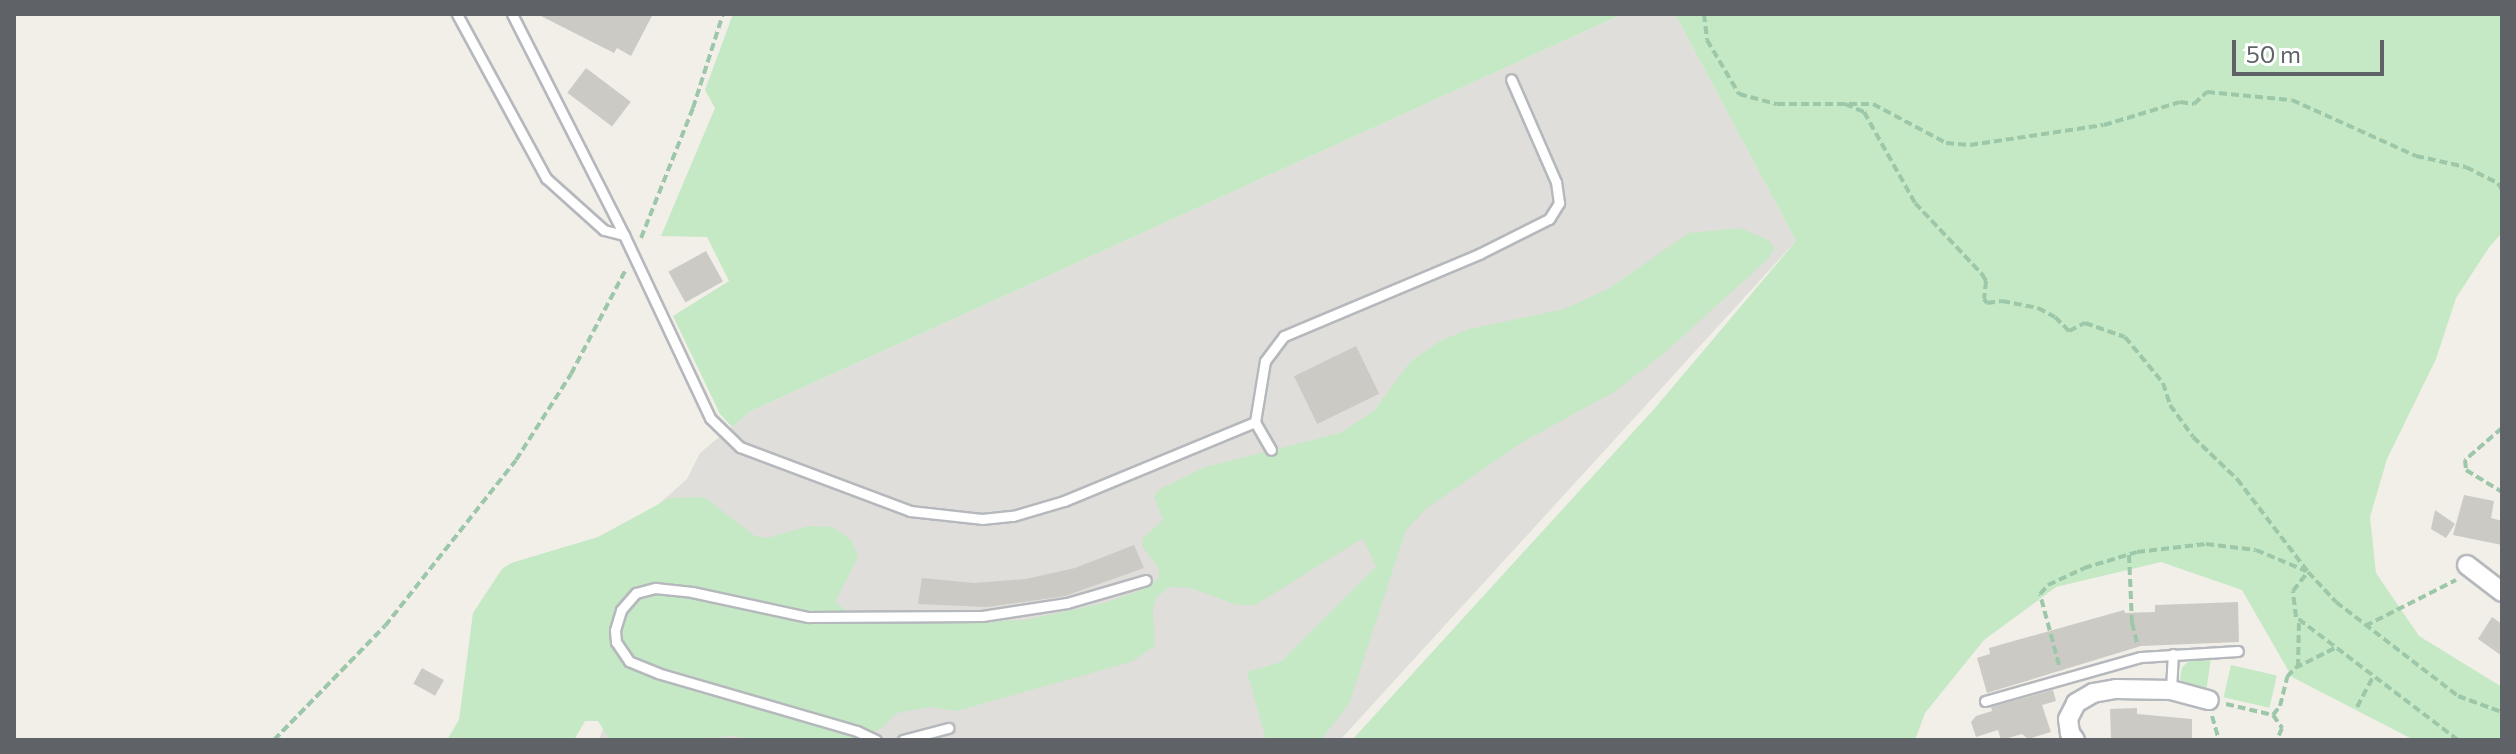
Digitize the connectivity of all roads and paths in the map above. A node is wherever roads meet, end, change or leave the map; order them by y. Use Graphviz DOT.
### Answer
graph roads {
  1 [pos="457,14"];
  2 [pos="512,14"];
  3 [pos="723,14"];
  4 [pos="1704,14"];
  5 [pos="1511,79"];
  6 [pos="1845,104"];
  7 [pos="2502,190"];
  8 [pos="624,235"];
  9 [pos="633,257"];
  10 [pos="1255,422"];
  11 [pos="2502,428"];
  12 [pos="1271,450"];
  13 [pos="2502,492"];
  14 [pos="2129,555"];
  15 [pos="2471,568"];
  16 [pos="2308,572"];
  17 [pos="1146,580"];
  18 [pos="2502,592"];
  19 [pos="2299,619"];
  20 [pos="2365,626"];
  21 [pos="2336,648"];
  22 [pos="2238,651"];
  23 [pos="2173,654"];
  24 [pos="2141,657"];
  25 [pos="2298,667"];
  26 [pos="2373,677"];
  27 [pos="2063,679"];
  28 [pos="2171,690"];
  29 [pos="2209,700"];
  30 [pos="1985,701"];
  31 [pos="2357,707"];
  32 [pos="2502,712"];
  33 [pos="2273,715"];
  34 [pos="948,728"];
  35 [pos="274,740"];
  36 [pos="876,740"];
  37 [pos="903,740"];
  38 [pos="2075,740"];
  39 [pos="2277,740"];
  40 [pos="2458,740"];
  1 -- 8 [label="lane"];
  2 -- 8 [label="lane"];
  3 -- 9 [label="path"];
  4 -- 6 [label="path"];
  5 -- 10 [label="lane"];
  6 -- 7 [label="path"];
  6 -- 16 [label="path"];
  8 -- 9 [label="lane"];
  9 -- 10 [label="lane"];
  9 -- 35 [label="path"];
  10 -- 12 [label="lane"];
  11 -- 13 [label="path"];
  14 -- 16 [label="path"];
  14 -- 24 [label="path"];
  14 -- 27 [label="path"];
  15 -- 18 [label="street"];
  15 -- 20 [label="path"];
  16 -- 19 [label="path"];
  16 -- 20 [label="path"];
  17 -- 36 [label="lane"];
  19 -- 21 [label="path"];
  19 -- 25 [label="path"];
  20 -- 32 [label="path"];
  21 -- 25 [label="path"];
  21 -- 26 [label="path"];
  22 -- 23 [label="lane"];
  23 -- 24 [label="lane"];
  23 -- 28 [label="lane"];
  24 -- 27 [label="lane"];
  25 -- 33 [label="path"];
  26 -- 31 [label="path"];
  26 -- 40 [label="path"];
  27 -- 30 [label="lane"];
  28 -- 29 [label="street"];
  28 -- 38 [label="street"];
  29 -- 33 [label="path"];
  33 -- 39 [label="path"];
  34 -- 37 [label="lane"];
}
